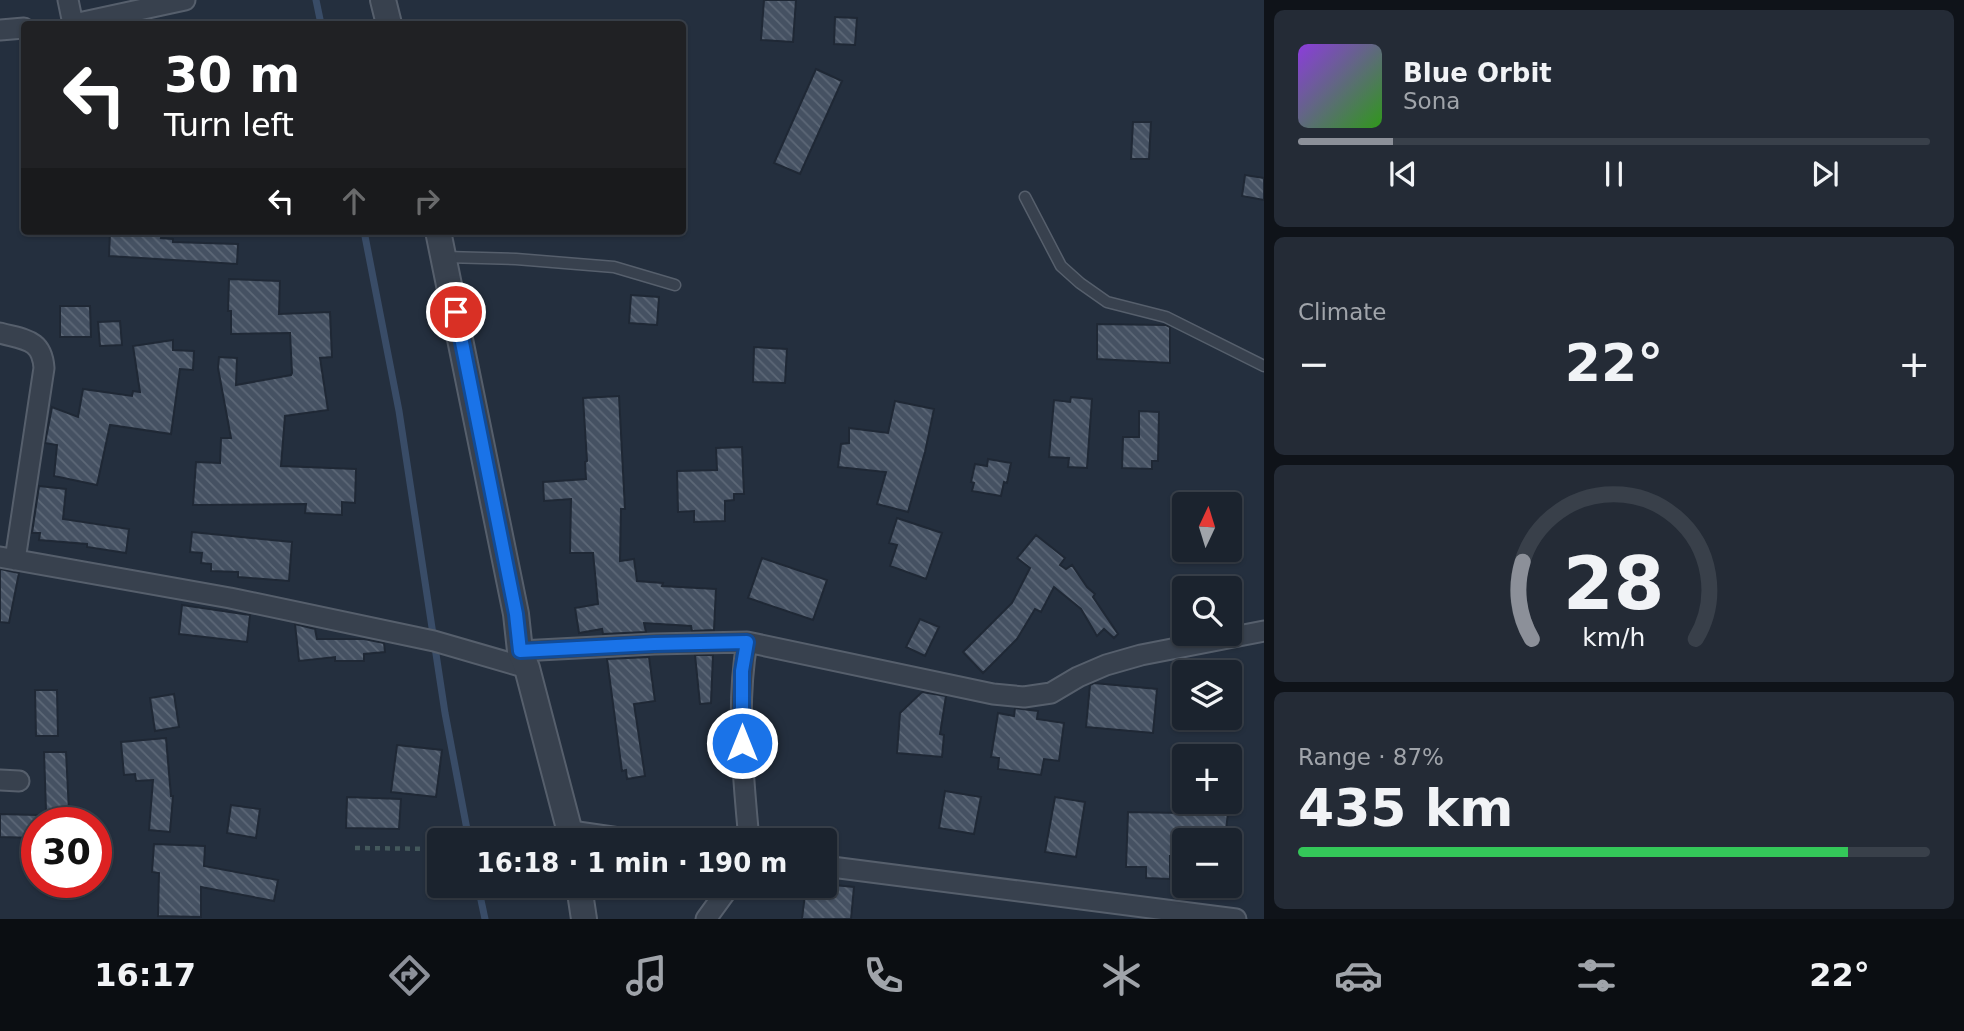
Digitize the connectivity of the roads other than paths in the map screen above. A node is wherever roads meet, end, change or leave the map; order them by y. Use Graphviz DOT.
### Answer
graph roads {
  1 [pos="68,0"];
  2 [pos="185,0"];
  3 [pos="383,0"];
  4 [pos="73,21"];
  5 [pos="88,21"];
  6 [pos="388,21"];
  7 [pos="21,28"];
  8 [pos="0,30"];
  9 [pos="1025,197"];
  10 [pos="439,235"];
  11 [pos="444,257"];
  12 [pos="675,285"];
  13 [pos="0,333"];
  14 [pos="1264,366"];
  15 [pos="7,558"];
  16 [pos="1264,631"];
  17 [pos="747,642"];
  18 [pos="523,659"];
  19 [pos="569,828"];
  20 [pos="748,828"];
  21 [pos="837,868"];
  22 [pos="580,898"];
  23 [pos="721,898"];
  24 [pos="583,919"];
  25 [pos="706,919"];
  26 [pos="1236,919"];
  1 -- 4 [label="street"];
  2 -- 5 [label="street"];
  3 -- 6 [label="street"];
  7 -- 8 [label="street"];
  9 -- 14 [label="lane"];
  10 -- 11 [label="street"];
  11 -- 12 [label="lane"];
  11 -- 18 [label="street"];
  13 -- 15 [label="street"];
  15 -- 18 [label="street"];
  16 -- 17 [label="street"];
  17 -- 18 [label="street"];
  17 -- 20 [label="street"];
  18 -- 19 [label="street"];
  21 -- 26 [label="street"];
  22 -- 24 [label="street"];
  23 -- 25 [label="street"];
}
